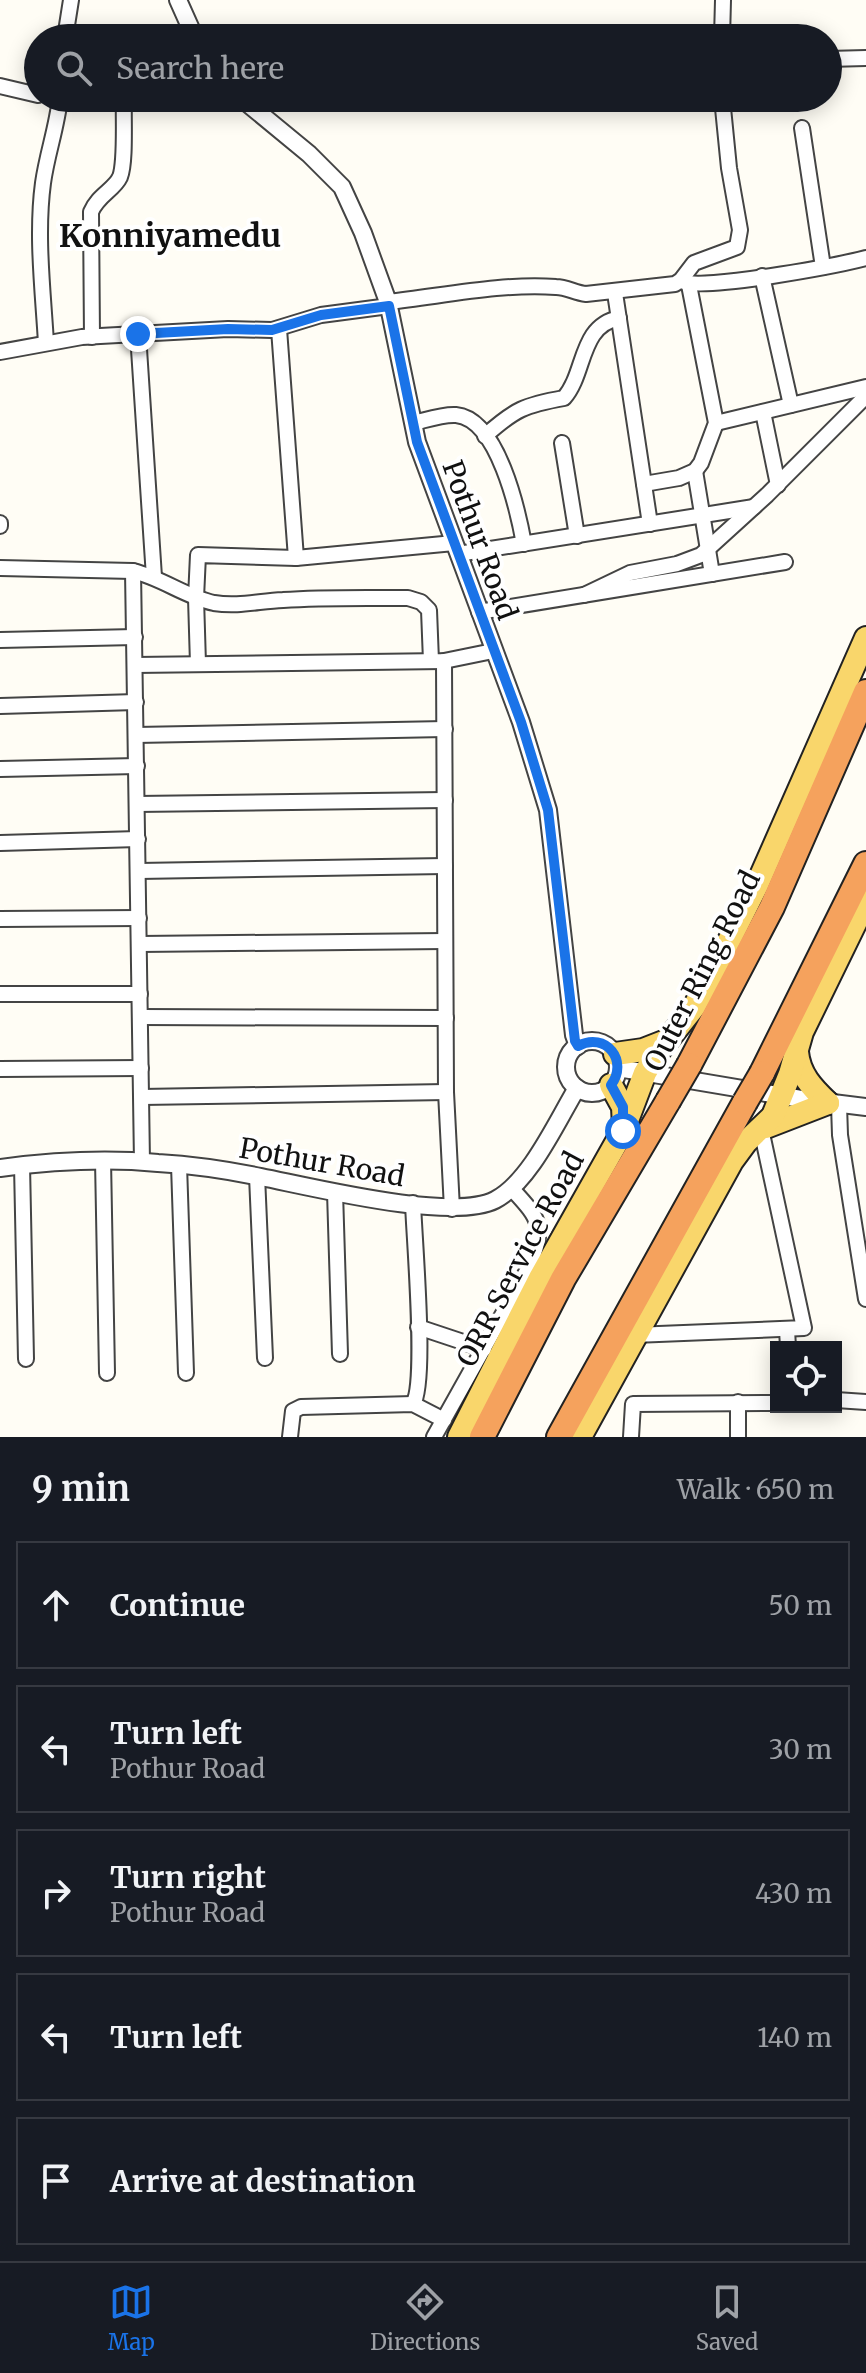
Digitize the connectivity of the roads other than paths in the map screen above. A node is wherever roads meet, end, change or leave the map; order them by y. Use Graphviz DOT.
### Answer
graph roads {
  1 [pos="71,0"];
  2 [pos="178,0"];
  3 [pos="723,0"];
  4 [pos="67,24"];
  5 [pos="189,24"];
  6 [pos="722,24"];
  7 [pos="866,58"];
  8 [pos="842,59"];
  9 [pos="0,86"];
  10 [pos="24,92"];
  11 [pos="60,112"];
  12 [pos="123,112"];
  13 [pos="258,112"];
  14 [pos="724,112"];
  15 [pos="802,128"];
  16 [pos="866,258"];
  17 [pos="823,267"];
  18 [pos="762,276"];
  19 [pos="685,283"];
  20 [pos="615,293"];
  21 [pos="389,304"];
  22 [pos="619,318"];
  23 [pos="279,329"];
  24 [pos="138,334"];
  25 [pos="92,337"];
  26 [pos="46,343"];
  27 [pos="0,352"];
  28 [pos="866,387"];
  29 [pos="866,396"];
  30 [pos="791,405"];
  31 [pos="763,412"];
  32 [pos="413,423"];
  33 [pos="716,423"];
  34 [pos="485,436"];
  35 [pos="562,443"];
  36 [pos="695,471"];
  37 [pos="644,484"];
  38 [pos="778,485"];
  39 [pos="755,507"];
  40 [pos="702,515"];
  41 [pos="650,524"];
  42 [pos="577,536"];
  43 [pos="524,544"];
  44 [pos="456,548"];
  45 [pos="708,548"];
  46 [pos="296,558"];
  47 [pos="785,562"];
  48 [pos="677,564"];
  49 [pos="0,568"];
  50 [pos="133,571"];
  51 [pos="712,574"];
  52 [pos="154,577"];
  53 [pos="670,581"];
  54 [pos="584,595"];
  55 [pos="196,598"];
  56 [pos="479,612"];
  57 [pos="135,637"];
  58 [pos="866,638"];
  59 [pos="0,640"];
  60 [pos="493,651"];
  61 [pos="438,661"];
  62 [pos="198,664"];
  63 [pos="135,665"];
  64 [pos="866,692"];
  65 [pos="136,702"];
  66 [pos="0,706"];
  67 [pos="445,729"];
  68 [pos="136,735"];
  69 [pos="137,766"];
  70 [pos="0,769"];
  71 [pos="445,800"];
  72 [pos="137,804"];
  73 [pos="138,839"];
  74 [pos="0,843"];
  75 [pos="866,864"];
  76 [pos="445,866"];
  77 [pos="139,871"];
  78 [pos="866,901"];
  79 [pos="139,918"];
  80 [pos="0,919"];
  81 [pos="445,941"];
  82 [pos="140,944"];
  83 [pos="0,994"];
  84 [pos="140,994"];
  85 [pos="141,1017"];
  86 [pos="446,1018"];
  87 [pos="668,1040"];
  88 [pos="578,1046"];
  89 [pos="797,1051"];
  90 [pos="141,1068"];
  91 [pos="0,1069"];
  92 [pos="615,1069"];
  93 [pos="645,1073"];
  94 [pos="577,1088"];
  95 [pos="446,1092"];
  96 [pos="782,1096"];
  97 [pos="142,1097"];
  98 [pos="834,1104"];
  99 [pos="866,1107"];
  100 [pos="624,1128"];
  101 [pos="761,1129"];
  102 [pos="103,1160"];
  103 [pos="142,1162"];
  104 [pos="22,1165"];
  105 [pos="179,1165"];
  106 [pos="0,1168"];
  107 [pos="257,1176"];
  108 [pos="512,1189"];
  109 [pos="335,1192"];
  110 [pos="413,1203"];
  111 [pos="452,1209"];
  112 [pos="866,1299"];
  113 [pos="418,1327"];
  114 [pos="787,1330"];
  115 [pos="634,1335"];
  116 [pos="788,1341"];
  117 [pos="484,1349"];
  118 [pos="340,1354"];
  119 [pos="265,1358"];
  120 [pos="26,1359"];
  121 [pos="107,1373"];
  122 [pos="186,1373"];
  123 [pos="842,1400"];
  124 [pos="738,1402"];
  125 [pos="866,1402"];
  126 [pos="770,1403"];
  127 [pos="413,1404"];
  128 [pos="451,1429"];
  129 [pos="290,1437"];
  130 [pos="434,1437"];
  131 [pos="482,1437"];
  132 [pos="559,1437"];
  133 [pos="580,1437"];
  134 [pos="631,1437"];
  135 [pos="738,1437"];
  1 -- 4 [label="street"];
  2 -- 5 [label="street"];
  3 -- 6 [label="street"];
  7 -- 8 [label="street"];
  9 -- 10 [label="street"];
  11 -- 26 [label="street"];
  12 -- 25 [label="street"];
  13 -- 21 [label="street, Pothur Road"];
  14 -- 19 [label="street"];
  15 -- 17 [label="street"];
  16 -- 17 [label="street"];
  17 -- 18 [label="street"];
  18 -- 19 [label="street"];
  18 -- 30 [label="street"];
  19 -- 20 [label="street"];
  19 -- 33 [label="street"];
  20 -- 21 [label="street"];
  20 -- 22 [label="street"];
  21 -- 23 [label="street"];
  21 -- 32 [label="street, Pothur Road"];
  22 -- 34 [label="street"];
  22 -- 37 [label="street"];
  23 -- 24 [label="street"];
  23 -- 46 [label="street"];
  24 -- 25 [label="street"];
  24 -- 52 [label="street"];
  25 -- 26 [label="street"];
  26 -- 27 [label="street"];
  28 -- 30 [label="street"];
  29 -- 38 [label="street"];
  30 -- 31 [label="street"];
  31 -- 33 [label="street"];
  31 -- 38 [label="street"];
  32 -- 34 [label="street"];
  32 -- 44 [label="street, Pothur Road"];
  33 -- 36 [label="street"];
  34 -- 43 [label="street"];
  35 -- 42 [label="street"];
  36 -- 37 [label="street"];
  36 -- 40 [label="street"];
  37 -- 41 [label="street"];
  38 -- 39 [label="street"];
  39 -- 40 [label="street"];
  39 -- 45 [label="street"];
  40 -- 41 [label="street"];
  40 -- 45 [label="street"];
  41 -- 42 [label="street"];
  42 -- 43 [label="street"];
  43 -- 44 [label="street"];
  44 -- 46 [label="street"];
  44 -- 56 [label="street, Pothur Road"];
  45 -- 48 [label="street"];
  45 -- 51 [label="street"];
  46 -- 55 [label="street"];
  47 -- 51 [label="street"];
  48 -- 53 [label="street"];
  48 -- 54 [label="street"];
  49 -- 50 [label="street"];
  50 -- 52 [label="street"];
  50 -- 57 [label="street"];
  51 -- 53 [label="street"];
  52 -- 55 [label="street"];
  53 -- 54 [label="street"];
  54 -- 56 [label="street"];
  55 -- 61 [label="street"];
  55 -- 62 [label="street"];
  56 -- 60 [label="street, Pothur Road"];
  57 -- 59 [label="street"];
  57 -- 63 [label="street"];
  58 -- 87 [label="main road, ORR Service Road"];
  60 -- 61 [label="street"];
  60 -- 88 [label="street, Pothur Road"];
  61 -- 62 [label="street"];
  61 -- 67 [label="street"];
  62 -- 63 [label="street"];
  63 -- 65 [label="street"];
  64 -- 131 [label="highway, Outer Ring Road, bridge"];
  65 -- 66 [label="street"];
  65 -- 68 [label="street"];
  67 -- 68 [label="street"];
  67 -- 71 [label="street"];
  68 -- 69 [label="street"];
  69 -- 70 [label="street"];
  69 -- 72 [label="street"];
  71 -- 72 [label="street"];
  71 -- 76 [label="street"];
  72 -- 73 [label="street"];
  73 -- 74 [label="street"];
  73 -- 77 [label="street"];
  75 -- 132 [label="highway, bridge"];
  76 -- 77 [label="street"];
  76 -- 81 [label="street"];
  77 -- 79 [label="street"];
  78 -- 89 [label="main road"];
  79 -- 80 [label="street"];
  79 -- 82 [label="street"];
  81 -- 82 [label="street"];
  81 -- 86 [label="street"];
  82 -- 84 [label="street"];
  83 -- 84 [label="street"];
  84 -- 85 [label="street"];
  85 -- 86 [label="street"];
  85 -- 90 [label="street"];
  86 -- 95 [label="street"];
  87 -- 92 [label="main road"];
  87 -- 93 [label="main road, ORR Service Road"];
  88 -- 92 [label="street"];
  88 -- 94 [label="street, Pothur Road"];
  89 -- 96 [label="main road"];
  89 -- 98 [label="main road"];
  90 -- 91 [label="street"];
  90 -- 97 [label="street"];
  92 -- 93 [label="street"];
  92 -- 94 [label="street"];
  92 -- 100 [label="main road"];
  93 -- 96 [label="street"];
  93 -- 100 [label="main road, ORR Service Road"];
  94 -- 108 [label="street, Pothur Road"];
  95 -- 97 [label="street"];
  95 -- 111 [label="street"];
  96 -- 98 [label="street"];
  96 -- 101 [label="main road"];
  97 -- 103 [label="street"];
  98 -- 99 [label="street"];
  98 -- 101 [label="main road"];
  98 -- 112 [label="street"];
  100 -- 128 [label="main road, ORR Service Road"];
  101 -- 114 [label="street"];
  101 -- 115 [label="main road"];
  102 -- 103 [label="street, Pothur Road"];
  102 -- 104 [label="street, Pothur Road"];
  102 -- 121 [label="street"];
  103 -- 105 [label="street, Pothur Road"];
  104 -- 106 [label="street, Pothur Road"];
  104 -- 120 [label="street"];
  105 -- 107 [label="street, Pothur Road"];
  105 -- 122 [label="street"];
  107 -- 109 [label="street, Pothur Road"];
  107 -- 119 [label="street"];
  108 -- 111 [label="street, Pothur Road"];
  108 -- 117 [label="street"];
  109 -- 110 [label="street, Pothur Road"];
  109 -- 118 [label="street"];
  110 -- 111 [label="street, Pothur Road"];
  110 -- 113 [label="street"];
  113 -- 117 [label="street"];
  113 -- 127 [label="street"];
  114 -- 115 [label="street"];
  114 -- 116 [label="street"];
  115 -- 133 [label="main road"];
  117 -- 128 [label="street"];
  123 -- 125 [label="street"];
  124 -- 126 [label="street"];
  124 -- 134 [label="street"];
  124 -- 135 [label="street"];
  127 -- 128 [label="street"];
  127 -- 129 [label="street"];
  128 -- 130 [label="street"];
}
